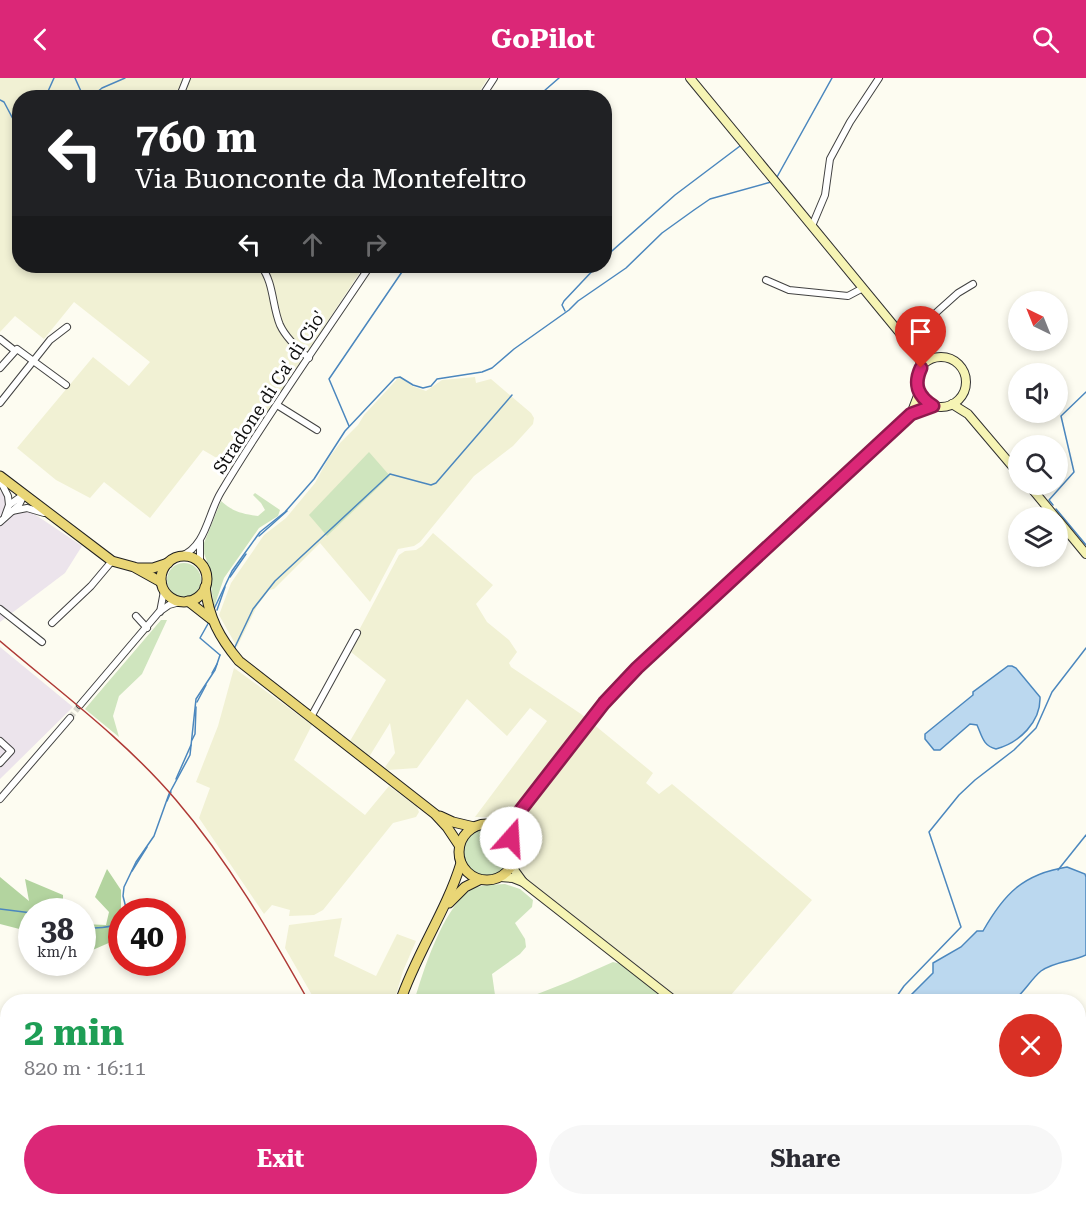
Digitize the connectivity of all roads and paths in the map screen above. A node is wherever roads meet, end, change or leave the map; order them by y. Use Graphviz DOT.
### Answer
graph roads {
  1 [pos="690,78"];
  2 [pos="879,78"];
  3 [pos="812,226"];
  4 [pos="266,273"];
  5 [pos="365,273"];
  6 [pos="766,280"];
  7 [pos="973,284"];
  8 [pos="863,288"];
  9 [pos="67,327"];
  10 [pos="0,339"];
  11 [pos="908,342"];
  12 [pos="14,350"];
  13 [pos="918,355"];
  14 [pos="309,358"];
  15 [pos="34,360"];
  16 [pos="930,360"];
  17 [pos="922,367"];
  18 [pos="0,368"];
  19 [pos="66,385"];
  20 [pos="919,393"];
  21 [pos="962,395"];
  22 [pos="0,403"];
  23 [pos="952,404"];
  24 [pos="277,405"];
  25 [pos="933,406"];
  26 [pos="911,414"];
  27 [pos="968,414"];
  28 [pos="317,430"];
  29 [pos="1008,461"];
  30 [pos="0,478"];
  31 [pos="24,495"];
  32 [pos="1037,495"];
  33 [pos="1047,507"];
  34 [pos="11,508"];
  35 [pos="54,518"];
  36 [pos="2,519"];
  37 [pos="1068,532"];
  38 [pos="201,539"];
  39 [pos="1086,554"];
  40 [pos="181,556"];
  41 [pos="112,561"];
  42 [pos="168,563"];
  43 [pos="200,564"];
  44 [pos="134,567"];
  45 [pos="163,586"];
  46 [pos="205,587"];
  47 [pos="184,602"];
  48 [pos="0,609"];
  49 [pos="159,612"];
  50 [pos="136,616"];
  51 [pos="211,619"];
  52 [pos="52,623"];
  53 [pos="147,628"];
  54 [pos="357,633"];
  55 [pos="42,642"];
  56 [pos="80,705"];
  57 [pos="70,717"];
  58 [pos="311,717"];
  59 [pos="0,741"];
  60 [pos="0,763"];
  61 [pos="0,799"];
  62 [pos="520,811"];
  63 [pos="435,814"];
  64 [pos="474,827"];
  65 [pos="499,827"];
  66 [pos="511,838"];
  67 [pos="459,845"];
  68 [pos="513,862"];
  69 [pos="460,863"];
  70 [pos="500,877"];
  71 [pos="479,880"];
  72 [pos="523,882"];
  73 [pos="443,909"];
  74 [pos="403,994"];
  75 [pos="666,994"];
  1 -- 3 [label="street"];
  2 -- 3 [label="street"];
  3 -- 8 [label="street"];
  4 -- 14 [label="street"];
  5 -- 14 [label="street, Stradone di Ca' di Cio'"];
  6 -- 8 [label="street"];
  7 -- 11 [label="street"];
  8 -- 11 [label="street"];
  9 -- 15 [label="street"];
  10 -- 12 [label="street"];
  11 -- 13 [label="street"];
  12 -- 15 [label="street"];
  12 -- 18 [label="street"];
  13 -- 16 [label="street"];
  13 -- 17 [label="street"];
  14 -- 24 [label="street, Stradone di Ca' di Cio'"];
  15 -- 19 [label="street"];
  15 -- 22 [label="street"];
  16 -- 17 [label="street"];
  16 -- 21 [label="street"];
  17 -- 20 [label="street"];
  20 -- 25 [label="street"];
  20 -- 26 [label="street"];
  21 -- 23 [label="street"];
  21 -- 27 [label="street"];
  23 -- 25 [label="street"];
  23 -- 27 [label="street"];
  24 -- 28 [label="street"];
  24 -- 38 [label="street, Stradone di Ca' di Cio'"];
  25 -- 26 [label="street"];
  26 -- 62 [label="street"];
  27 -- 29 [label="street"];
  30 -- 31 [label="main road"];
  30 -- 34 [label="street"];
  31 -- 34 [label="street"];
  31 -- 35 [label="main road"];
  32 -- 33 [label="street"];
  34 -- 35 [label="street"];
  34 -- 36 [label="street"];
  35 -- 41 [label="main road"];
  37 -- 39 [label="street"];
  38 -- 40 [label="street"];
  38 -- 43 [label="street"];
  40 -- 42 [label="main road"];
  40 -- 43 [label="main road"];
  41 -- 44 [label="main road"];
  41 -- 52 [label="street"];
  42 -- 44 [label="main road"];
  42 -- 45 [label="main road"];
  43 -- 46 [label="main road"];
  44 -- 45 [label="main road"];
  45 -- 47 [label="main road"];
  45 -- 49 [label="street"];
  46 -- 47 [label="main road"];
  46 -- 51 [label="main road"];
  47 -- 49 [label="street"];
  47 -- 51 [label="main road"];
  48 -- 55 [label="street"];
  49 -- 53 [label="street"];
  50 -- 53 [label="street"];
  51 -- 58 [label="main road"];
  53 -- 56 [label="street"];
  54 -- 58 [label="street"];
  57 -- 61 [label="street"];
  58 -- 63 [label="main road"];
  59 -- 60 [label="street"];
  62 -- 65 [label="street"];
  62 -- 66 [label="street"];
  63 -- 64 [label="main road"];
  63 -- 67 [label="main road"];
  64 -- 65 [label="main road"];
  64 -- 67 [label="main road"];
  65 -- 66 [label="main road"];
  66 -- 68 [label="main road"];
  67 -- 69 [label="main road"];
  68 -- 70 [label="main road"];
  68 -- 72 [label="street"];
  69 -- 71 [label="main road"];
  69 -- 73 [label="main road"];
  70 -- 71 [label="main road"];
  70 -- 72 [label="street"];
  71 -- 73 [label="main road"];
  72 -- 75 [label="street"];
  73 -- 74 [label="main road"];
}
